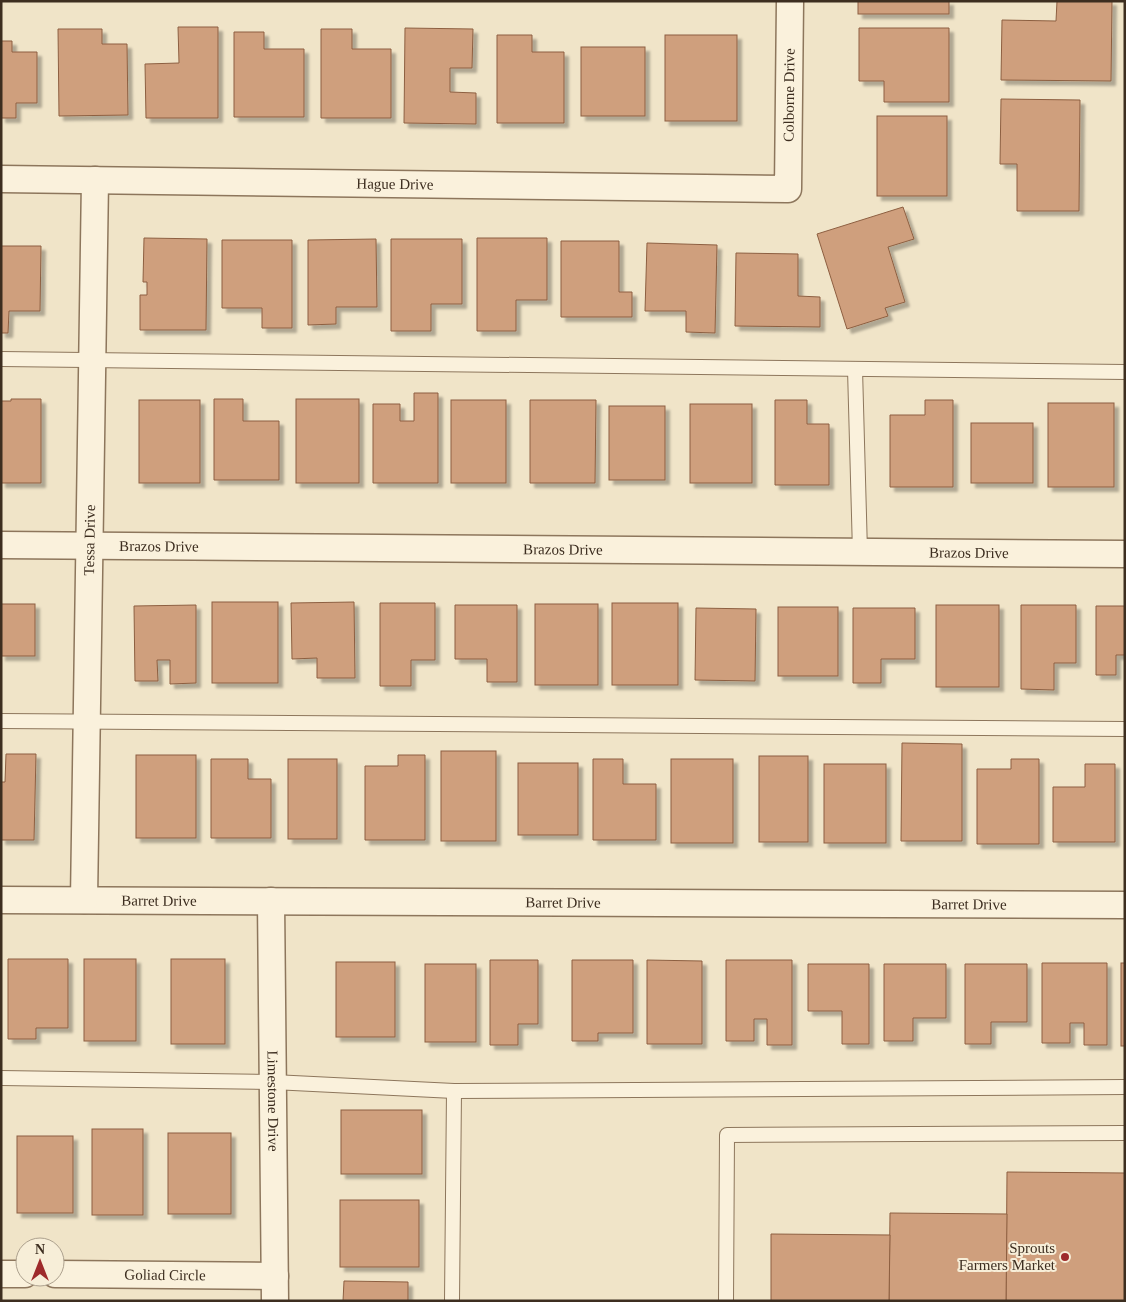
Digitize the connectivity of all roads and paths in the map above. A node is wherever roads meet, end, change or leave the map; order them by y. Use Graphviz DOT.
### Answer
graph roads {
  1 [pos="790,1"];
  2 [pos="1,179"];
  3 [pos="95,180"];
  4 [pos="788,189"];
  5 [pos="1,359"];
  6 [pos="92,362"];
  7 [pos="855,369"];
  8 [pos="1125,372"];
  9 [pos="1,545"];
  10 [pos="90,545"];
  11 [pos="860,552"];
  12 [pos="1125,554"];
  13 [pos="1,721"];
  14 [pos="86,721"];
  15 [pos="1125,728"];
  16 [pos="1,900"];
  17 [pos="84,900"];
  18 [pos="272,901"];
  19 [pos="1125,905"];
  20 [pos="1,1078"];
  21 [pos="273,1082"];
  22 [pos="1125,1087"];
  23 [pos="454,1091"];
  24 [pos="1125,1133"];
  25 [pos="1,1274"];
  26 [pos="15,1274"];
  27 [pos="65,1275"];
  28 [pos="275,1288"];
  29 [pos="452,1301"];
  30 [pos="726,1301"];
  1 -- 4 [label="street, Colborne Drive"];
  2 -- 3 [label="street, Hague Drive"];
  3 -- 4 [label="street, Hague Drive"];
  3 -- 6 [label="street, Tessa Drive"];
  5 -- 6 [label="lane"];
  6 -- 7 [label="lane"];
  6 -- 10 [label="street, Tessa Drive"];
  7 -- 8 [label="lane"];
  7 -- 11 [label="lane"];
  9 -- 10 [label="street, Brazos Drive"];
  10 -- 11 [label="street, Brazos Drive"];
  10 -- 14 [label="street, Tessa Drive"];
  11 -- 12 [label="street, Brazos Drive"];
  13 -- 14 [label="lane"];
  14 -- 15 [label="lane"];
  14 -- 17 [label="street, Tessa Drive"];
  16 -- 17 [label="street, Barret Drive"];
  17 -- 18 [label="street, Barret Drive"];
  18 -- 19 [label="street, Barret Drive"];
  18 -- 21 [label="street, Limestone Drive"];
  20 -- 21 [label="lane"];
  21 -- 23 [label="lane"];
  21 -- 28 [label="street, Limestone Drive"];
  22 -- 23 [label="lane"];
  23 -- 29 [label="lane"];
  24 -- 30 [label="lane"];
  25 -- 26 [label="street"];
  27 -- 28 [label="street, Goliad Circle"];
}
